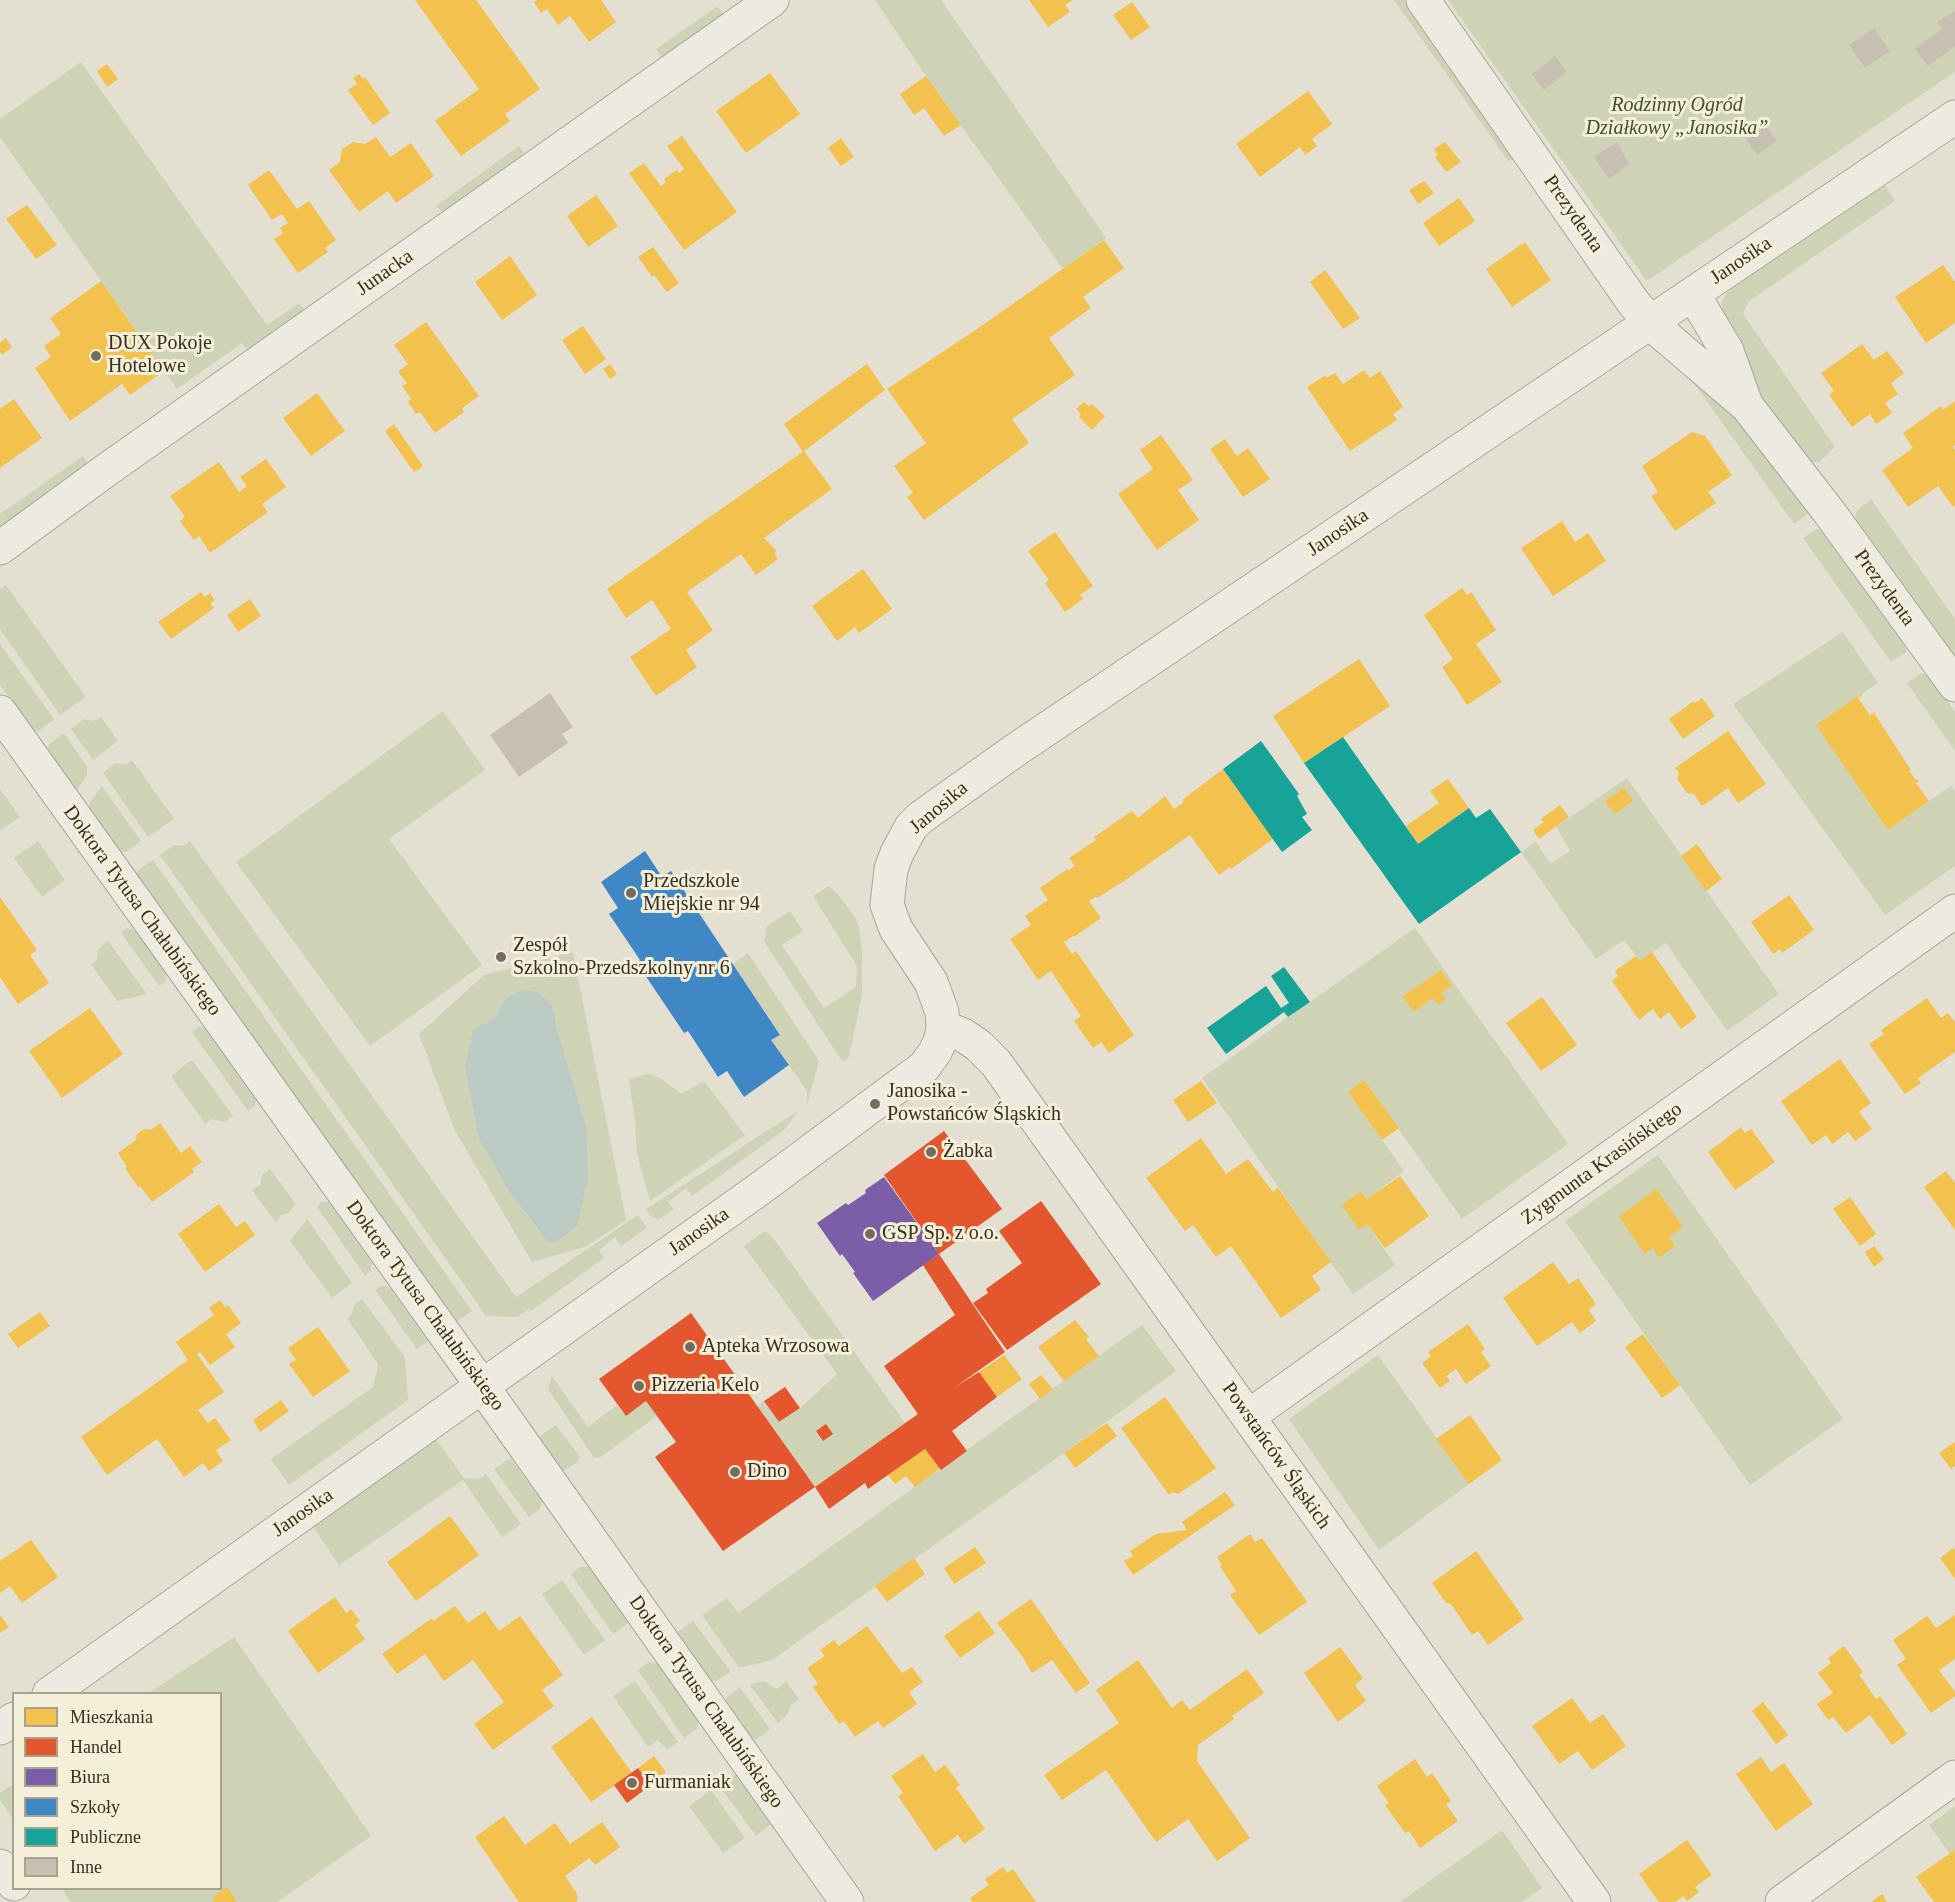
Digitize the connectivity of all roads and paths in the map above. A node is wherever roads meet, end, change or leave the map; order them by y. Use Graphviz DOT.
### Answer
graph roads {
  1 [pos="772,0"];
  2 [pos="1423,0"];
  3 [pos="1955,117"];
  4 [pos="1693,294"];
  5 [pos="1650,323"];
  6 [pos="1747,405"];
  7 [pos="0,548"];
  8 [pos="1955,685"];
  9 [pos="0,712"];
  10 [pos="1955,911"];
  11 [pos="943,1027"];
  12 [pos="482,1386"];
  13 [pos="1248,1416"];
  14 [pos="52,1692"];
  15 [pos="1955,1777"];
  16 [pos="0,1866"];
  17 [pos="12,1881"];
  18 [pos="847,1902"];
  19 [pos="1594,1902"];
  20 [pos="1782,1902"];
  1 -- 7 [label="street, Junacka"];
  2 -- 5 [label="street, Prezydenta"];
  3 -- 4 [label="street, Janosika"];
  4 -- 5 [label="street, Janosika"];
  4 -- 6 [label="street, Prezydenta"];
  5 -- 6 [label="street, Prezydenta"];
  5 -- 11 [label="street, Janosika"];
  6 -- 8 [label="street, Prezydenta"];
  9 -- 12 [label="street, Doktora Tytusa Chałubińskiego"];
  10 -- 13 [label="street, Zygmunta Krasińskiego"];
  11 -- 12 [label="street, Janosika"];
  11 -- 13 [label="street, Powstańców Śląskich"];
  12 -- 14 [label="street, Janosika"];
  12 -- 18 [label="street, Doktora Tytusa Chałubińskiego"];
  13 -- 19 [label="street, Powstańców Śląskich"];
  15 -- 20 [label="street"];
  16 -- 17 [label="street"];
}
